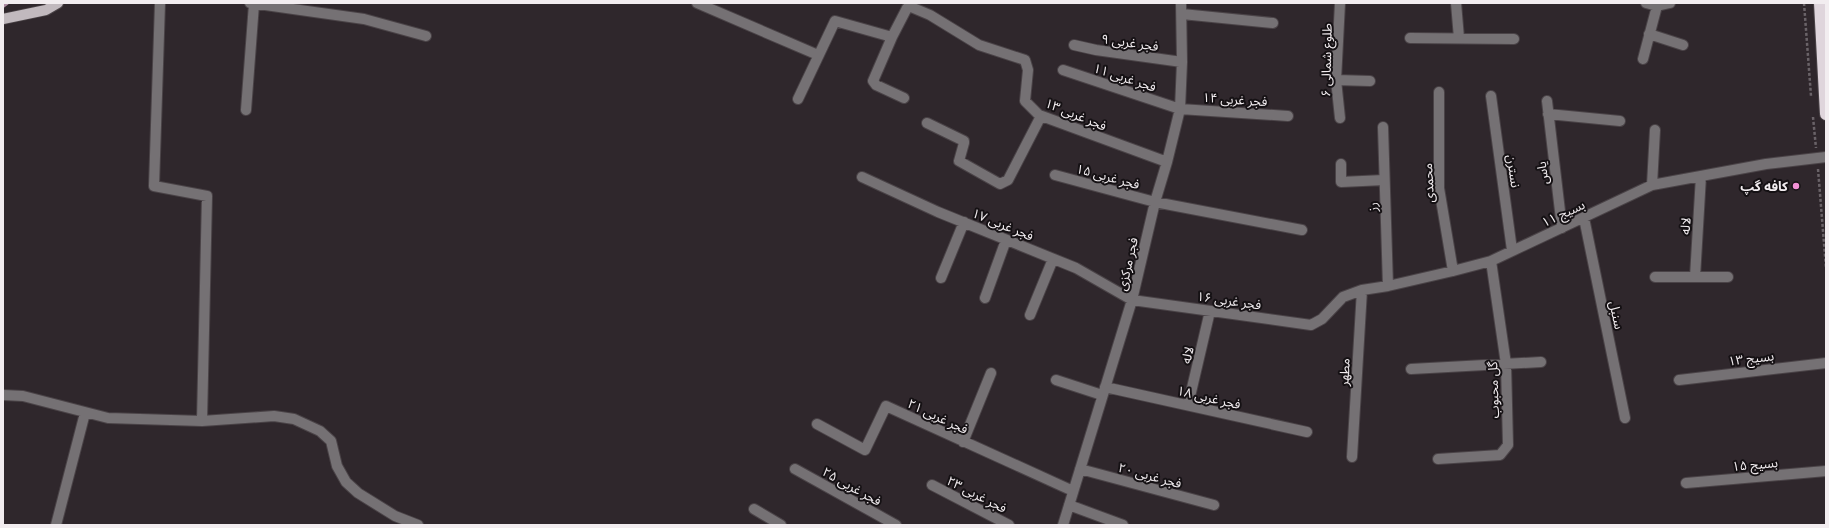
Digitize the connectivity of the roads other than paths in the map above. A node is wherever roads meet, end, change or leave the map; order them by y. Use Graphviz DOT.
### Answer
graph roads {
  1 [pos="58,3"];
  2 [pos="160,3"];
  3 [pos="252,3"];
  4 [pos="697,3"];
  5 [pos="1180,3"];
  6 [pos="1340,3"];
  7 [pos="1456,3"];
  8 [pos="1646,3"];
  9 [pos="1670,3"];
  10 [pos="1820,3"];
  11 [pos="1657,6"];
  12 [pos="1182,14"];
  13 [pos="3,19"];
  14 [pos="1273,23"];
  15 [pos="1650,34"];
  16 [pos="426,36"];
  17 [pos="892,37"];
  18 [pos="1410,38"];
  19 [pos="1459,38"];
  20 [pos="1514,39"];
  21 [pos="1074,45"];
  22 [pos="1683,45"];
  23 [pos="818,55"];
  24 [pos="1643,59"];
  25 [pos="1182,62"];
  26 [pos="1063,70"];
  27 [pos="1336,80"];
  28 [pos="1370,81"];
  29 [pos="1439,92"];
  30 [pos="1491,96"];
  31 [pos="904,98"];
  32 [pos="798,99"];
  33 [pos="1826,99"];
  34 [pos="1547,101"];
  35 [pos="1826,103"];
  36 [pos="1180,108"];
  37 [pos="246,110"];
  38 [pos="1548,114"];
  39 [pos="1826,114"];
  40 [pos="1041,116"];
  41 [pos="1288,116"];
  42 [pos="1340,118"];
  43 [pos="1620,121"];
  44 [pos="927,123"];
  45 [pos="1383,127"];
  46 [pos="1655,130"];
  47 [pos="1821,155"];
  48 [pos="1167,162"];
  49 [pos="1341,164"];
  50 [pos="1055,175"];
  51 [pos="1701,176"];
  52 [pos="862,177"];
  53 [pos="1384,180"];
  54 [pos="1652,185"];
  55 [pos="1155,202"];
  56 [pos="1584,218"];
  57 [pos="964,222"];
  58 [pos="1562,228"];
  59 [pos="1302,230"];
  60 [pos="1006,240"];
  61 [pos="1512,250"];
  62 [pos="1053,259"];
  63 [pos="1491,261"];
  64 [pos="1453,271"];
  65 [pos="1655,277"];
  66 [pos="1695,277"];
  67 [pos="1728,277"];
  68 [pos="941,278"];
  69 [pos="1388,286"];
  70 [pos="1362,290"];
  71 [pos="985,298"];
  72 [pos="1132,300"];
  73 [pos="1210,311"];
  74 [pos="1030,315"];
  75 [pos="1322,319"];
  76 [pos="1541,362"];
  77 [pos="1826,363"];
  78 [pos="1506,364"];
  79 [pos="1411,369"];
  80 [pos="991,373"];
  81 [pos="1056,380"];
  82 [pos="1679,380"];
  83 [pos="1104,391"];
  84 [pos="3,395"];
  85 [pos="1188,406"];
  86 [pos="85,414"];
  87 [pos="1625,418"];
  88 [pos="202,421"];
  89 [pos="817,424"];
  90 [pos="1307,432"];
  91 [pos="963,442"];
  92 [pos="1352,457"];
  93 [pos="1438,459"];
  94 [pos="795,469"];
  95 [pos="1080,469"];
  96 [pos="1826,471"];
  97 [pos="1686,483"];
  98 [pos="932,485"];
  99 [pos="1073,491"];
  100 [pos="1069,505"];
  101 [pos="1214,505"];
  102 [pos="754,509"];
  103 [pos="56,525"];
  104 [pos="418,525"];
  105 [pos="781,525"];
  106 [pos="896,525"];
  107 [pos="1009,525"];
  108 [pos="1063,525"];
  109 [pos="1123,525"];
  1 -- 13 [label="main road"];
  2 -- 88 [label="street"];
  3 -- 16 [label="street"];
  3 -- 37 [label="street"];
  4 -- 23 [label="street"];
  5 -- 12 [label="street, فجر مرکزی"];
  6 -- 27 [label="street, طلوع شمالی ۶"];
  7 -- 19 [label="street"];
  8 -- 11 [label="street"];
  9 -- 11 [label="street"];
  10 -- 35 [label="highway"];
  11 -- 15 [label="street"];
  12 -- 14 [label="street"];
  12 -- 25 [label="street, فجر مرکزی"];
  15 -- 22 [label="street"];
  15 -- 24 [label="street"];
  17 -- 23 [label="street"];
  17 -- 31 [label="street, فجر غربی ۱۳"];
  17 -- 40 [label="street, فجر غربی ۱۳"];
  18 -- 19 [label="street"];
  19 -- 20 [label="street"];
  21 -- 25 [label="street, فجر غربی ۹"];
  23 -- 32 [label="street"];
  25 -- 36 [label="street, فجر مرکزی"];
  26 -- 36 [label="street, فجر غربی ۱۱"];
  27 -- 28 [label="street"];
  27 -- 42 [label="street, طلوع شمالی ۶"];
  29 -- 64 [label="street, محمدی"];
  30 -- 61 [label="street, نسترن"];
  33 -- 35 [label="highway"];
  34 -- 38 [label="street, یاس"];
  35 -- 39 [label="highway"];
  36 -- 41 [label="street, فجر غربی ۱۴"];
  36 -- 48 [label="street, فجر مرکزی"];
  38 -- 43 [label="street"];
  38 -- 58 [label="street, یاس"];
  40 -- 44 [label="street"];
  40 -- 48 [label="street, فجر غربی ۱۳"];
  45 -- 53 [label="street, رز"];
  46 -- 54 [label="street"];
  47 -- 51 [label="street, بسیج ۱۱"];
  48 -- 55 [label="street, فجر مرکزی"];
  49 -- 53 [label="street"];
  50 -- 55 [label="street, فجر غربی ۱۵"];
  51 -- 54 [label="street, بسیج ۱۱"];
  51 -- 66 [label="street, لاله"];
  52 -- 57 [label="street, فجر غربی ۱۷"];
  53 -- 69 [label="street, رز"];
  54 -- 56 [label="street, بسیج ۱۱"];
  55 -- 59 [label="street, فجر غربی ۱۵"];
  55 -- 72 [label="street, فجر مرکزی"];
  56 -- 58 [label="street, بسیج ۱۱"];
  56 -- 87 [label="street, سنبل"];
  57 -- 60 [label="street, فجر غربی ۱۷"];
  57 -- 68 [label="street"];
  58 -- 61 [label="street, بسیج ۱۱"];
  60 -- 62 [label="street, فجر غربی ۱۷"];
  60 -- 71 [label="street"];
  61 -- 63 [label="street, بسیج ۱۱"];
  62 -- 72 [label="street, فجر غربی ۱۷"];
  62 -- 74 [label="street"];
  63 -- 64 [label="street, بسیج ۱۱"];
  63 -- 78 [label="street, گل محبوب"];
  64 -- 69 [label="street, بسیج ۱۱"];
  65 -- 66 [label="street"];
  66 -- 67 [label="street"];
  69 -- 70 [label="street, بسیج ۱۱"];
  70 -- 75 [label="street, بسیج ۱۱"];
  70 -- 92 [label="street, مطهر"];
  72 -- 73 [label="street, فجر غربی ۱۶"];
  72 -- 83 [label="street, فجر مرکزی"];
  73 -- 75 [label="street, فجر غربی ۱۶"];
  73 -- 85 [label="street, لاله"];
  76 -- 78 [label="street"];
  77 -- 82 [label="street, بسیج ۱۳"];
  78 -- 79 [label="street"];
  78 -- 93 [label="street, گل محبوب"];
  80 -- 91 [label="street"];
  81 -- 83 [label="street, فجر غربی ۱۸"];
  83 -- 85 [label="street, فجر غربی ۱۸"];
  83 -- 95 [label="street, فجر مرکزی"];
  84 -- 86 [label="street"];
  85 -- 90 [label="street, فجر غربی ۱۸"];
  86 -- 88 [label="street"];
  86 -- 103 [label="street"];
  88 -- 104 [label="street"];
  89 -- 91 [label="street, فجر غربی ۲۱"];
  91 -- 99 [label="street, فجر غربی ۲۱"];
  94 -- 106 [label="street, فجر غربی ۲۵"];
  95 -- 99 [label="street, فجر مرکزی"];
  95 -- 101 [label="street, فجر غربی ۲۰"];
  96 -- 97 [label="street, بسیج ۱۵"];
  98 -- 107 [label="street, فجر غربی ۲۳"];
  99 -- 100 [label="street, فجر مرکزی"];
  100 -- 108 [label="street, فجر مرکزی"];
  100 -- 109 [label="street"];
  102 -- 105 [label="street"];
}
